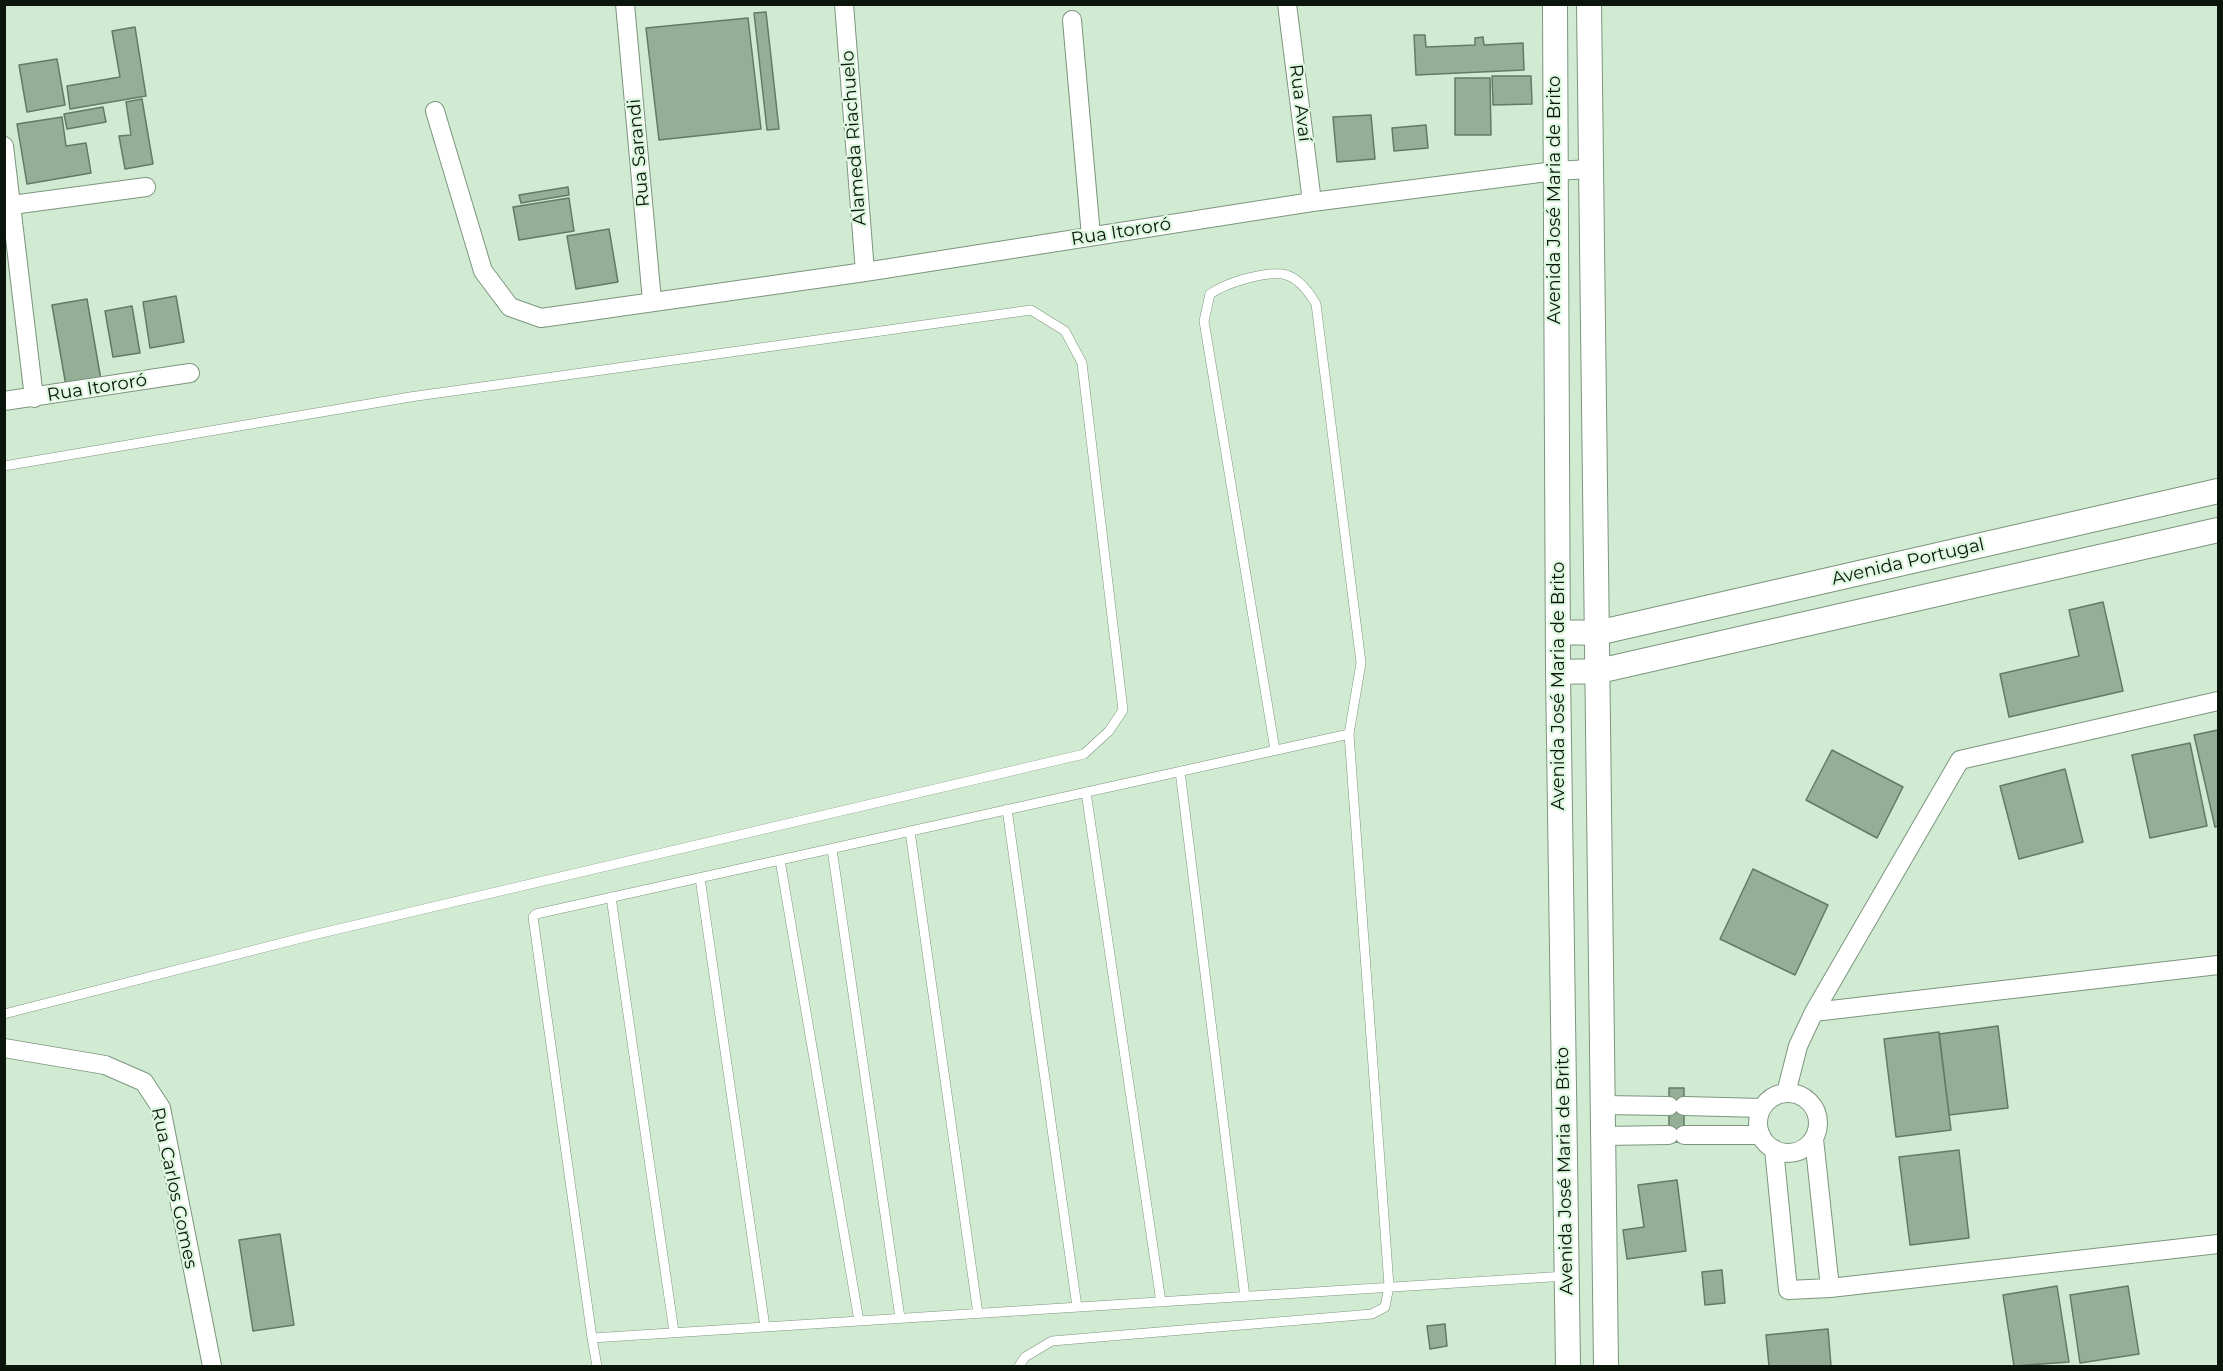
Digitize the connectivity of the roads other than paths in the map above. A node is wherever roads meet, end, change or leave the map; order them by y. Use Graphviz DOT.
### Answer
graph roads {
  1 [pos="625,4"];
  2 [pos="844,4"];
  3 [pos="1287,4"];
  4 [pos="1555,4"];
  5 [pos="1589,4"];
  6 [pos="1072,20"];
  7 [pos="435,111"];
  8 [pos="4,146"];
  9 [pos="1590,169"];
  10 [pos="1555,171"];
  11 [pos="146,187"];
  12 [pos="1312,202"];
  13 [pos="12,205"];
  14 [pos="1091,236"];
  15 [pos="865,272"];
  16 [pos="652,301"];
  17 [pos="190,373"];
  18 [pos="34,398"];
  19 [pos="4,401"];
  20 [pos="4,466"];
  21 [pos="2218,491"];
  22 [pos="2218,530"];
  23 [pos="1559,632"];
  24 [pos="1597,633"];
  25 [pos="1599,671"];
  26 [pos="1558,672"];
  27 [pos="2218,701"];
  28 [pos="1350,734"];
  29 [pos="1275,750"];
  30 [pos="1180,771"];
  31 [pos="1086,792"];
  32 [pos="1007,809"];
  33 [pos="910,831"];
  34 [pos="832,849"];
  35 [pos="780,860"];
  36 [pos="700,878"];
  37 [pos="611,897"];
  38 [pos="2218,965"];
  39 [pos="1814,1012"];
  40 [pos="4,1014"];
  41 [pos="4,1048"];
  42 [pos="1786,1093"];
  43 [pos="1603,1105"];
  44 [pos="1683,1106"];
  45 [pos="1762,1108"];
  46 [pos="1682,1135"];
  47 [pos="1604,1136"];
  48 [pos="1761,1136"];
  49 [pos="1814,1139"];
  50 [pos="1774,1149"];
  51 [pos="2218,1244"];
  52 [pos="1566,1276"];
  53 [pos="1389,1287"];
  54 [pos="1830,1288"];
  55 [pos="1245,1297"];
  56 [pos="1161,1302"];
  57 [pos="1077,1307"];
  58 [pos="978,1314"];
  59 [pos="900,1318"];
  60 [pos="859,1321"];
  61 [pos="765,1327"];
  62 [pos="674,1332"];
  63 [pos="592,1338"];
  64 [pos="212,1366"];
  65 [pos="597,1366"];
  66 [pos="1019,1366"];
  67 [pos="1568,1366"];
  68 [pos="1606,1366"];
  1 -- 16 [label="street, Rua Sarandi"];
  2 -- 15 [label="street, Alameda Riachuelo"];
  3 -- 12 [label="street, Rua Avaí"];
  4 -- 10 [label="main road, Avenida José Maria de Brito"];
  5 -- 9 [label="main road, Avenida José Maria de Brito"];
  6 -- 14 [label="street"];
  7 -- 16 [label="street, Rua Itororó"];
  8 -- 13 [label="street"];
  9 -- 10 [label="street, Rua Itororó"];
  9 -- 24 [label="main road, Avenida José Maria de Brito"];
  10 -- 12 [label="street, Rua Itororó"];
  10 -- 23 [label="main road, Avenida José Maria de Brito"];
  11 -- 13 [label="street"];
  12 -- 14 [label="street, Rua Itororó"];
  13 -- 18 [label="street"];
  14 -- 15 [label="street, Rua Itororó"];
  15 -- 16 [label="street, Rua Itororó"];
  17 -- 18 [label="street, Rua Itororó"];
  18 -- 19 [label="street, Rua Itororó"];
  20 -- 40 [label="lane"];
  21 -- 24 [label="main road, Avenida Portugal"];
  22 -- 25 [label="main road, Avenida Portugal"];
  23 -- 24 [label="main road, Avenida Portugal"];
  23 -- 26 [label="main road, Avenida José Maria de Brito"];
  24 -- 25 [label="main road, Avenida José Maria de Brito"];
  25 -- 26 [label="main road, Avenida Portugal"];
  25 -- 43 [label="main road, Avenida José Maria de Brito"];
  26 -- 52 [label="main road, Avenida José Maria de Brito"];
  27 -- 39 [label="street"];
  28 -- 29 [label="lane"];
  28 -- 29 [label="lane"];
  28 -- 53 [label="lane"];
  29 -- 30 [label="lane"];
  30 -- 31 [label="lane"];
  30 -- 55 [label="lane"];
  31 -- 32 [label="lane"];
  31 -- 56 [label="lane"];
  32 -- 33 [label="lane"];
  32 -- 57 [label="lane"];
  33 -- 34 [label="lane"];
  33 -- 58 [label="lane"];
  34 -- 35 [label="lane"];
  34 -- 59 [label="lane"];
  35 -- 36 [label="lane"];
  35 -- 60 [label="lane"];
  36 -- 37 [label="lane"];
  36 -- 61 [label="lane"];
  37 -- 62 [label="lane"];
  37 -- 63 [label="lane"];
  38 -- 39 [label="street"];
  39 -- 42 [label="street"];
  41 -- 64 [label="street, Rua Carlos Gomes"];
  42 -- 45 [label="street"];
  42 -- 49 [label="street"];
  43 -- 44 [label="street"];
  43 -- 47 [label="main road, Avenida José Maria de Brito"];
  44 -- 45 [label="street"];
  44 -- 46 [label="street"];
  45 -- 48 [label="street"];
  46 -- 47 [label="street"];
  46 -- 48 [label="street"];
  47 -- 68 [label="main road, Avenida José Maria de Brito"];
  48 -- 50 [label="street"];
  49 -- 50 [label="street"];
  49 -- 54 [label="street"];
  50 -- 54 [label="street"];
  51 -- 54 [label="street"];
  52 -- 53 [label="lane"];
  52 -- 67 [label="main road, Avenida José Maria de Brito"];
  53 -- 55 [label="lane"];
  53 -- 66 [label="lane"];
  55 -- 56 [label="lane"];
  56 -- 57 [label="lane"];
  57 -- 58 [label="lane"];
  58 -- 59 [label="lane"];
  59 -- 60 [label="lane"];
  60 -- 61 [label="lane"];
  61 -- 62 [label="lane"];
  62 -- 63 [label="lane"];
  63 -- 65 [label="lane"];
}
